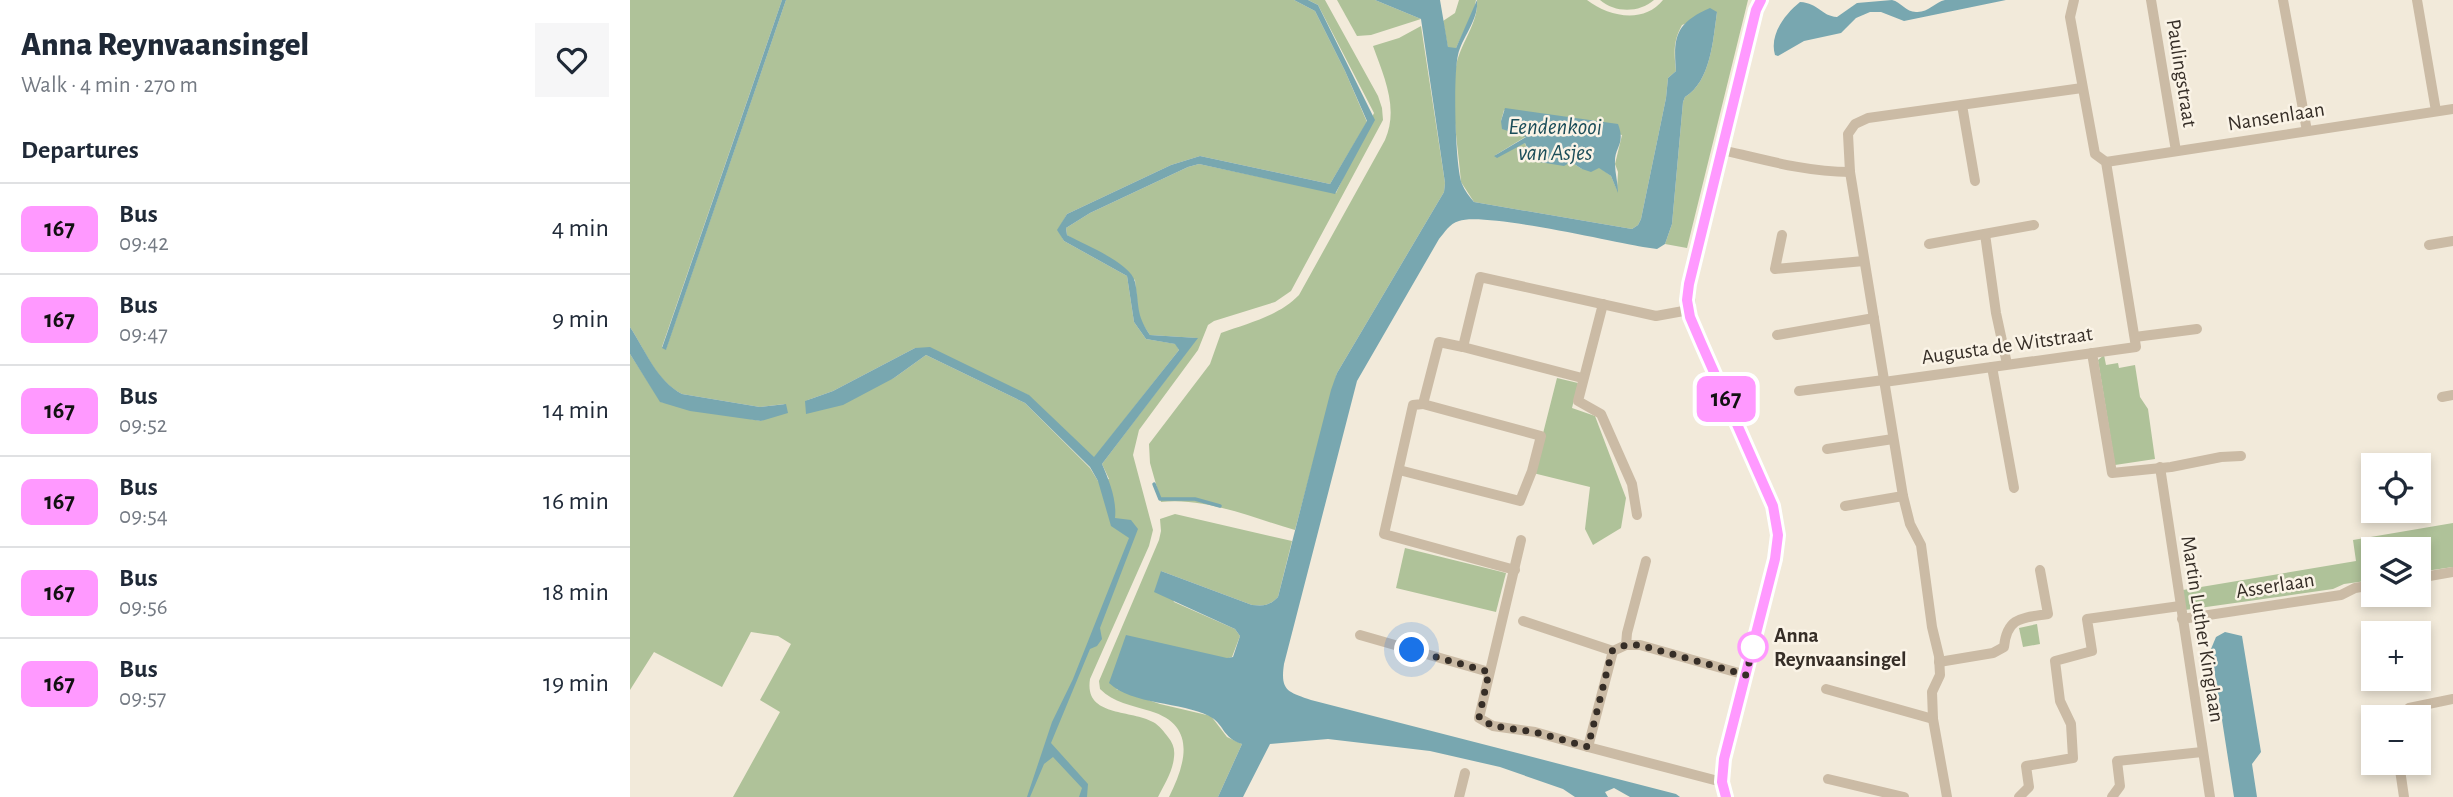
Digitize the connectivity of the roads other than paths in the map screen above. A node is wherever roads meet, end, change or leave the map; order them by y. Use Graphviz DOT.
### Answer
graph roads {
  1 [pos="1761,0"];
  2 [pos="2074,0"];
  3 [pos="2151,0"];
  4 [pos="2283,0"];
  5 [pos="2417,0"];
  6 [pos="2082,88"];
  7 [pos="1962,105"];
  8 [pos="2453,108"];
  9 [pos="2436,111"];
  10 [pos="2306,131"];
  11 [pos="1723,150"];
  12 [pos="2176,151"];
  13 [pos="2106,162"];
  14 [pos="1850,172"];
  15 [pos="1975,181"];
  16 [pos="2034,225"];
  17 [pos="1985,234"];
  18 [pos="1782,235"];
  19 [pos="2453,241"];
  20 [pos="1929,244"];
  21 [pos="2429,245"];
  22 [pos="1864,261"];
  23 [pos="1603,304"];
  24 [pos="1689,310"];
  25 [pos="1874,317"];
  26 [pos="2197,328"];
  27 [pos="1777,335"];
  28 [pos="2135,342"];
  29 [pos="1463,347"];
  30 [pos="2092,353"];
  31 [pos="2007,365"];
  32 [pos="1992,368"];
  33 [pos="1582,378"];
  34 [pos="1884,381"];
  35 [pos="1799,391"];
  36 [pos="1423,404"];
  37 [pos="1893,439"];
  38 [pos="1827,449"];
  39 [pos="2241,456"];
  40 [pos="2160,467"];
  41 [pos="1399,470"];
  42 [pos="2014,488"];
  43 [pos="1903,496"];
  44 [pos="1846,506"];
  45 [pos="1637,515"];
  46 [pos="1521,540"];
  47 [pos="1646,561"];
  48 [pos="1514,570"];
  49 [pos="2040,570"];
  50 [pos="2453,572"];
  51 [pos="2431,576"];
  52 [pos="2361,587"];
  53 [pos="2180,606"];
  54 [pos="2182,619"];
  55 [pos="1523,621"];
  56 [pos="1360,635"];
  57 [pos="1626,645"];
  58 [pos="1612,651"];
  59 [pos="1939,662"];
  60 [pos="1489,672"];
  61 [pos="1746,675"];
  62 [pos="1826,689"];
  63 [pos="2453,699"];
  64 [pos="2424,705"];
  65 [pos="1933,719"];
  66 [pos="1588,747"];
  67 [pos="2202,752"];
  68 [pos="1465,773"];
  69 [pos="2401,775"];
  70 [pos="1828,779"];
  71 [pos="1722,782"];
  72 [pos="1458,797"];
  73 [pos="1726,797"];
  74 [pos="1904,797"];
  75 [pos="1947,797"];
  76 [pos="2018,797"];
  77 [pos="2112,797"];
  78 [pos="2210,797"];
  79 [pos="2404,797"];
  1 -- 11 [label="street"];
  2 -- 6 [label="street"];
  3 -- 12 [label="street, Paulingstraat"];
  4 -- 10 [label="street"];
  5 -- 9 [label="street"];
  6 -- 7 [label="street"];
  6 -- 13 [label="street"];
  7 -- 14 [label="street"];
  7 -- 15 [label="street"];
  8 -- 9 [label="street, Nansenlaan"];
  9 -- 10 [label="street, Nansenlaan"];
  10 -- 12 [label="street, Nansenlaan"];
  11 -- 14 [label="street"];
  11 -- 24 [label="street"];
  12 -- 13 [label="street, Nansenlaan"];
  13 -- 28 [label="street"];
  14 -- 22 [label="street"];
  16 -- 17 [label="street"];
  17 -- 20 [label="street"];
  17 -- 31 [label="street"];
  18 -- 22 [label="street"];
  19 -- 21 [label="street"];
  22 -- 25 [label="street"];
  23 -- 24 [label="street"];
  23 -- 29 [label="street"];
  23 -- 33 [label="street"];
  24 -- 61 [label="street"];
  25 -- 27 [label="street"];
  25 -- 34 [label="street"];
  26 -- 28 [label="street"];
  28 -- 30 [label="street, Augusta de Witstraat"];
  29 -- 33 [label="street"];
  29 -- 36 [label="street"];
  30 -- 31 [label="street, Augusta de Witstraat"];
  30 -- 40 [label="street"];
  31 -- 32 [label="street, Augusta de Witstraat"];
  32 -- 34 [label="street, Augusta de Witstraat"];
  32 -- 42 [label="street"];
  33 -- 45 [label="street"];
  34 -- 35 [label="street, Augusta de Witstraat"];
  34 -- 37 [label="street"];
  36 -- 41 [label="street"];
  36 -- 41 [label="street"];
  37 -- 38 [label="street"];
  37 -- 43 [label="street"];
  39 -- 40 [label="street"];
  40 -- 53 [label="street, Martin Luther Kinglaan"];
  41 -- 48 [label="street"];
  43 -- 44 [label="street"];
  43 -- 59 [label="street"];
  46 -- 48 [label="street"];
  47 -- 57 [label="street"];
  48 -- 60 [label="street"];
  49 -- 59 [label="street"];
  50 -- 51 [label="street"];
  52 -- 54 [label="street, Asserlaan"];
  53 -- 54 [label="street, Martin Luther Kinglaan"];
  53 -- 76 [label="street"];
  54 -- 67 [label="street, Martin Luther Kinglaan"];
  55 -- 58 [label="street"];
  56 -- 60 [label="street"];
  57 -- 58 [label="street"];
  57 -- 61 [label="street"];
  58 -- 66 [label="street"];
  59 -- 65 [label="street"];
  60 -- 66 [label="street"];
  61 -- 71 [label="street"];
  62 -- 65 [label="street"];
  63 -- 64 [label="street"];
  65 -- 75 [label="street"];
  66 -- 71 [label="street"];
  67 -- 77 [label="street"];
  67 -- 78 [label="street, Martin Luther Kinglaan"];
  68 -- 72 [label="street"];
  69 -- 79 [label="street"];
  70 -- 74 [label="street"];
  71 -- 73 [label="street"];
}
